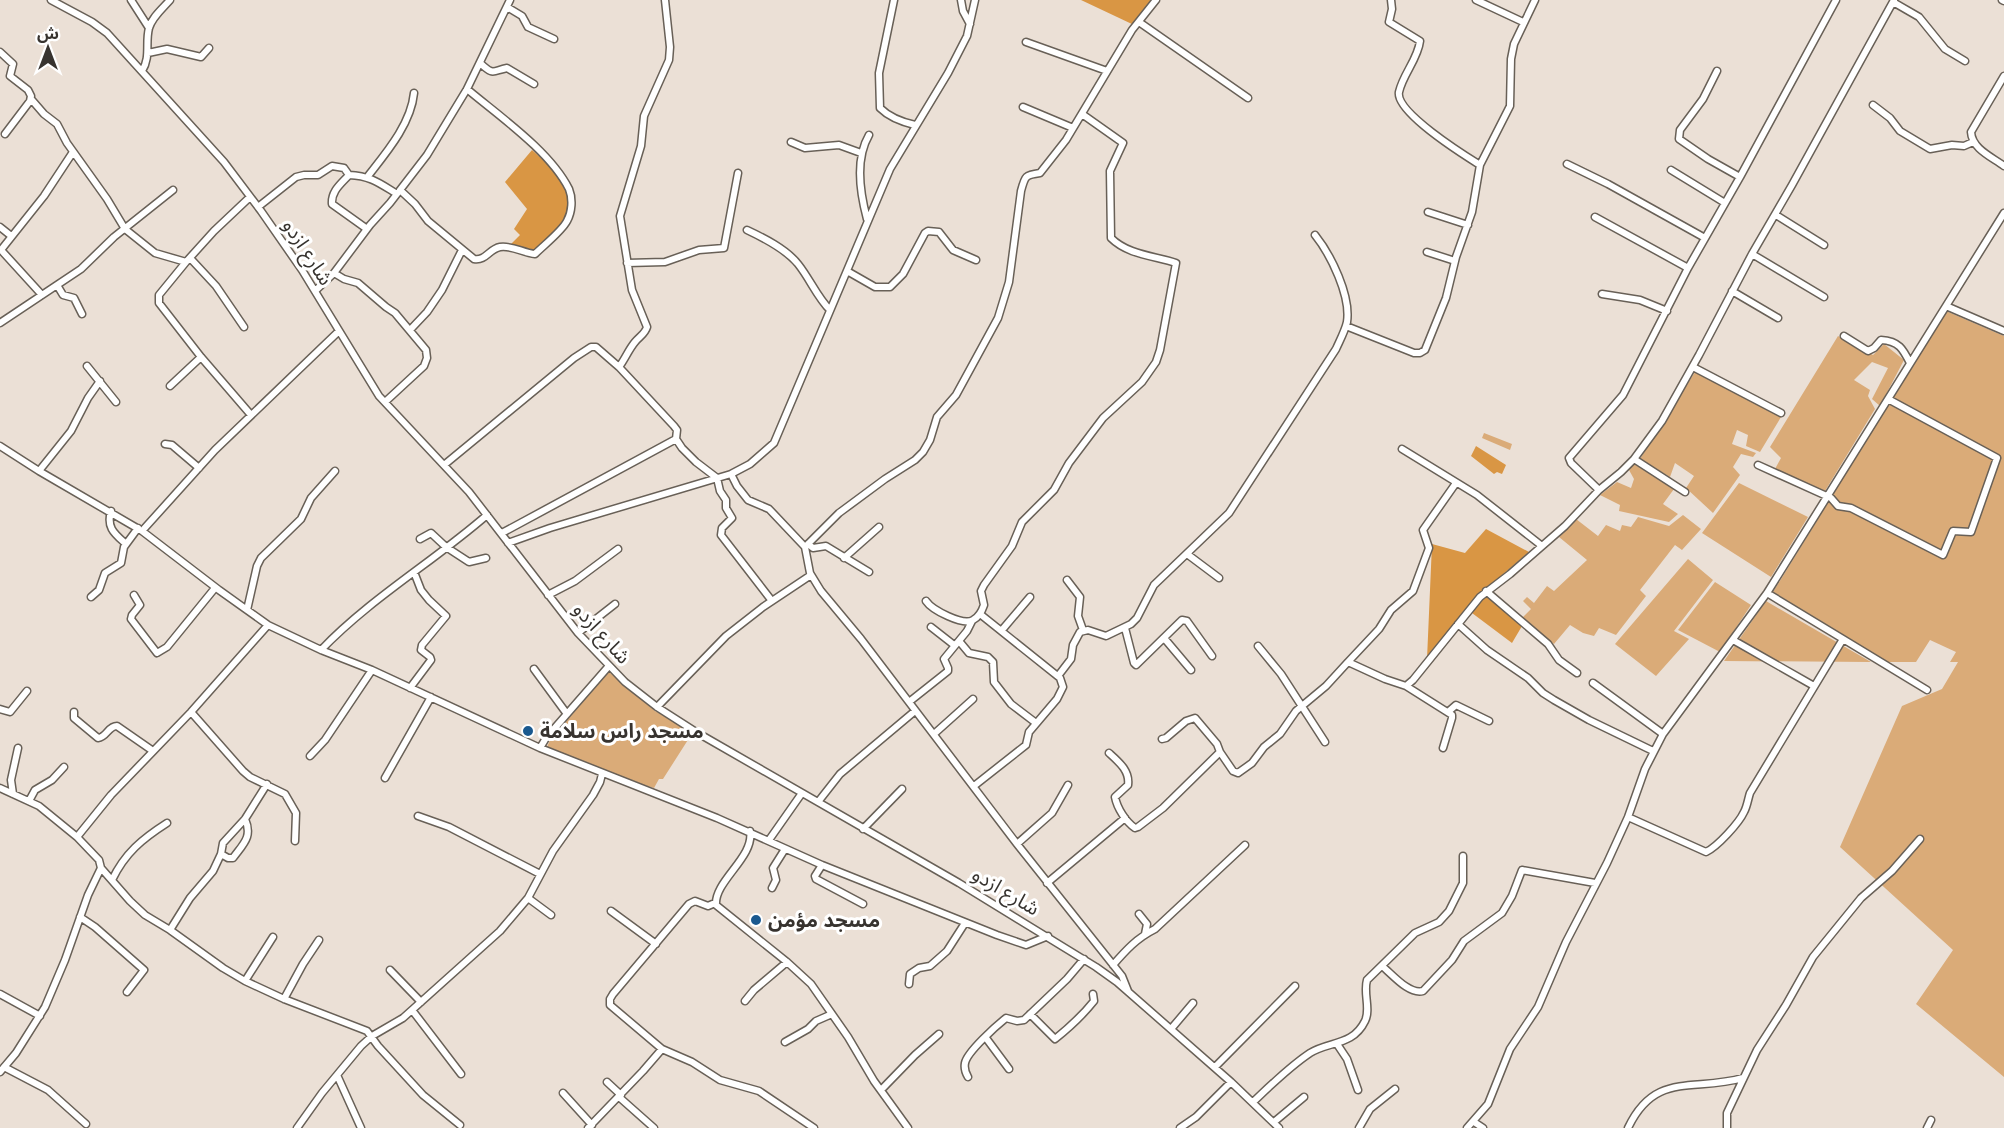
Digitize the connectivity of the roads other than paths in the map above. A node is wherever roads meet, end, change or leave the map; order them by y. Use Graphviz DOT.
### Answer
graph roads {
  1 [pos="51,0"];
  2 [pos="131,0"];
  3 [pos="170,0"];
  4 [pos="510,0"];
  5 [pos="665,0"];
  6 [pos="894,0"];
  7 [pos="961,0"];
  8 [pos="975,0"];
  9 [pos="1156,0"];
  10 [pos="1391,0"];
  11 [pos="1476,0"];
  12 [pos="1535,0"];
  13 [pos="1836,0"];
  14 [pos="1893,1"];
  15 [pos="507,7"];
  16 [pos="1139,22"];
  17 [pos="1523,22"];
  18 [pos="970,24"];
  19 [pos="149,28"];
  20 [pos="554,39"];
  21 [pos="1026,42"];
  22 [pos="209,48"];
  23 [pos="0,52"];
  24 [pos="148,53"];
  25 [pos="1965,61"];
  26 [pos="480,63"];
  27 [pos="142,71"];
  28 [pos="1107,71"];
  29 [pos="1717,71"];
  30 [pos="2004,76"];
  31 [pos="534,84"];
  32 [pos="467,89"];
  33 [pos="414,93"];
  34 [pos="1248,98"];
  35 [pos="31,99"];
  36 [pos="1873,105"];
  37 [pos="1023,107"];
  38 [pos="1082,114"];
  39 [pos="915,125"];
  40 [pos="1073,128"];
  41 [pos="5,134"];
  42 [pos="869,135"];
  43 [pos="791,141"];
  44 [pos="1973,142"];
  45 [pos="74,152"];
  46 [pos="861,153"];
  47 [pos="1567,164"];
  48 [pos="1480,165"];
  49 [pos="2004,166"];
  50 [pos="1671,170"];
  51 [pos="738,173"];
  52 [pos="350,175"];
  53 [pos="368,176"];
  54 [pos="1740,177"];
  55 [pos="174,190"];
  56 [pos="398,192"];
  57 [pos="250,197"];
  58 [pos="1725,203"];
  59 [pos="258,207"];
  60 [pos="1428,212"];
  61 [pos="2004,213"];
  62 [pos="1776,214"];
  63 [pos="1595,217"];
  64 [pos="867,221"];
  65 [pos="1468,225"];
  66 [pos="0,227"];
  67 [pos="125,229"];
  68 [pos="367,229"];
  69 [pos="747,230"];
  70 [pos="1315,235"];
  71 [pos="10,236"];
  72 [pos="1705,238"];
  73 [pos="1824,244"];
  74 [pos="462,250"];
  75 [pos="1427,252"];
  76 [pos="1752,254"];
  77 [pos="188,260"];
  78 [pos="976,260"];
  79 [pos="1455,261"];
  80 [pos="627,263"];
  81 [pos="1688,268"];
  82 [pos="847,271"];
  83 [pos="334,273"];
  84 [pos="57,285"];
  85 [pos="315,291"];
  86 [pos="1732,291"];
  87 [pos="1602,294"];
  88 [pos="42,295"];
  89 [pos="1824,297"];
  90 [pos="1946,306"];
  91 [pos="830,310"];
  92 [pos="1667,311"];
  93 [pos="82,314"];
  94 [pos="1778,318"];
  95 [pos="0,323"];
  96 [pos="1346,326"];
  97 [pos="244,327"];
  98 [pos="410,330"];
  99 [pos="339,331"];
  100 [pos="2004,331"];
  101 [pos="1844,336"];
  102 [pos="201,357"];
  103 [pos="292,363"];
  104 [pos="1910,363"];
  105 [pos="87,366"];
  106 [pos="619,367"];
  107 [pos="1693,367"];
  108 [pos="298,370"];
  109 [pos="100,381"];
  110 [pos="170,386"];
  111 [pos="1888,399"];
  112 [pos="116,402"];
  113 [pos="385,402"];
  114 [pos="1781,413"];
  115 [pos="251,415"];
  116 [pos="676,439"];
  117 [pos="165,444"];
  118 [pos="0,446"];
  119 [pos="1402,450"];
  120 [pos="1634,459"];
  121 [pos="444,465"];
  122 [pos="1758,465"];
  123 [pos="199,468"];
  124 [pos="39,471"];
  125 [pos="335,471"];
  126 [pos="731,474"];
  127 [pos="717,478"];
  128 [pos="1456,483"];
  129 [pos="1599,490"];
  130 [pos="1685,492"];
  131 [pos="1827,496"];
  132 [pos="111,512"];
  133 [pos="488,515"];
  134 [pos="879,527"];
  135 [pos="140,530"];
  136 [pos="502,533"];
  137 [pos="420,539"];
  138 [pos="508,543"];
  139 [pos="126,544"];
  140 [pos="806,545"];
  141 [pos="1542,546"];
  142 [pos="446,547"];
  143 [pos="618,549"];
  144 [pos="1187,554"];
  145 [pos="486,558"];
  146 [pos="844,558"];
  147 [pos="414,572"];
  148 [pos="869,572"];
  149 [pos="811,575"];
  150 [pos="1219,578"];
  151 [pos="1067,580"];
  152 [pos="215,588"];
  153 [pos="1486,591"];
  154 [pos="1767,593"];
  155 [pos="134,595"];
  156 [pos="548,595"];
  157 [pos="91,597"];
  158 [pos="1030,597"];
  159 [pos="772,601"];
  160 [pos="926,601"];
  161 [pos="615,604"];
  162 [pos="247,610"];
  163 [pos="980,614"];
  164 [pos="972,621"];
  165 [pos="1458,624"];
  166 [pos="268,625"];
  167 [pos="931,627"];
  168 [pos="1125,628"];
  169 [pos="1002,630"];
  170 [pos="1083,630"];
  171 [pos="578,633"];
  172 [pos="1164,638"];
  173 [pos="1843,639"];
  174 [pos="1733,640"];
  175 [pos="957,643"];
  176 [pos="1258,646"];
  177 [pos="321,650"];
  178 [pos="1212,656"];
  179 [pos="1348,662"];
  180 [pos="608,667"];
  181 [pos="534,669"];
  182 [pos="372,670"];
  183 [pos="1191,670"];
  184 [pos="1577,673"];
  185 [pos="1058,676"];
  186 [pos="1593,683"];
  187 [pos="1406,686"];
  188 [pos="1814,686"];
  189 [pos="410,688"];
  190 [pos="1927,690"];
  191 [pos="27,691"];
  192 [pos="431,697"];
  193 [pos="973,699"];
  194 [pos="909,702"];
  195 [pos="1301,706"];
  196 [pos="657,707"];
  197 [pos="0,709"];
  198 [pos="915,711"];
  199 [pos="74,712"];
  200 [pos="191,712"];
  201 [pos="1448,712"];
  202 [pos="567,714"];
  203 [pos="1489,721"];
  204 [pos="1035,723"];
  205 [pos="934,734"];
  206 [pos="1663,734"];
  207 [pos="1162,739"];
  208 [pos="1325,742"];
  209 [pos="18,748"];
  210 [pos="540,748"];
  211 [pos="1443,748"];
  212 [pos="153,751"];
  213 [pos="1220,752"];
  214 [pos="1653,752"];
  215 [pos="1109,753"];
  216 [pos="310,756"];
  217 [pos="64,767"];
  218 [pos="602,774"];
  219 [pos="385,778"];
  220 [pos="267,784"];
  221 [pos="1068,785"];
  222 [pos="974,786"];
  223 [pos="0,788"];
  224 [pos="902,789"];
  225 [pos="802,793"];
  226 [pos="13,794"];
  227 [pos="29,801"];
  228 [pos="818,802"];
  229 [pos="418,816"];
  230 [pos="1628,817"];
  231 [pos="1125,818"];
  232 [pos="245,819"];
  233 [pos="167,823"];
  234 [pos="863,829"];
  235 [pos="750,831"];
  236 [pos="76,837"];
  237 [pos="1920,839"];
  238 [pos="769,840"];
  239 [pos="295,841"];
  240 [pos="1017,844"];
  241 [pos="1245,845"];
  242 [pos="785,849"];
  243 [pos="221,854"];
  244 [pos="1463,856"];
  245 [pos="822,865"];
  246 [pos="101,868"];
  247 [pos="540,874"];
  248 [pos="112,880"];
  249 [pos="1047,883"];
  250 [pos="1595,883"];
  251 [pos="772,888"];
  252 [pos="528,898"];
  253 [pos="715,903"];
  254 [pos="863,903"];
  255 [pos="611,911"];
  256 [pos="1139,914"];
  257 [pos="551,915"];
  258 [pos="80,916"];
  259 [pos="965,923"];
  260 [pos="170,930"];
  261 [pos="1145,934"];
  262 [pos="1048,936"];
  263 [pos="273,937"];
  264 [pos="319,940"];
  265 [pos="656,944"];
  266 [pos="1084,959"];
  267 [pos="787,962"];
  268 [pos="1113,965"];
  269 [pos="1382,966"];
  270 [pos="390,970"];
  271 [pos="245,981"];
  272 [pos="909,984"];
  273 [pos="1295,986"];
  274 [pos="1128,991"];
  275 [pos="127,992"];
  276 [pos="0,994"];
  277 [pos="1093,994"];
  278 [pos="284,999"];
  279 [pos="745,1001"];
  280 [pos="421,1002"];
  281 [pos="1193,1003"];
  282 [pos="412,1010"];
  283 [pos="832,1014"];
  284 [pos="1030,1014"];
  285 [pos="40,1016"];
  286 [pos="1171,1029"];
  287 [pos="939,1034"];
  288 [pos="372,1036"];
  289 [pos="986,1038"];
  290 [pos="785,1042"];
  291 [pos="1337,1044"];
  292 [pos="662,1049"];
  293 [pos="1215,1067"];
  294 [pos="1009,1069"];
  295 [pos="2,1070"];
  296 [pos="461,1074"];
  297 [pos="337,1076"];
  298 [pos="968,1077"];
  299 [pos="1743,1078"];
  300 [pos="607,1082"];
  301 [pos="1231,1082"];
  302 [pos="1395,1089"];
  303 [pos="881,1090"];
  304 [pos="1358,1090"];
  305 [pos="563,1093"];
  306 [pos="620,1096"];
  307 [pos="1304,1097"];
  308 [pos="1253,1102"];
  309 [pos="1931,1120"];
  310 [pos="1474,1122"];
  311 [pos="86,1124"];
  312 [pos="460,1125"];
  313 [pos="1276,1125"];
  314 [pos="590,1126"];
  315 [pos="297,1128"];
  316 [pos="361,1128"];
  317 [pos="654,1128"];
  318 [pos="814,1128"];
  319 [pos="908,1128"];
  320 [pos="1180,1128"];
  321 [pos="1359,1128"];
  322 [pos="1467,1128"];
  323 [pos="1483,1128"];
  324 [pos="1628,1128"];
  325 [pos="1727,1128"];
  326 [pos="1926,1128"];
  1 -- 27 [label="street, شارع ازدو"];
  2 -- 19 [label="street"];
  3 -- 19 [label="street"];
  4 -- 15 [label="street"];
  5 -- 80 [label="street"];
  6 -- 39 [label="street"];
  7 -- 18 [label="street"];
  8 -- 18 [label="street"];
  9 -- 16 [label="street"];
  10 -- 48 [label="street"];
  11 -- 17 [label="street"];
  12 -- 17 [label="street"];
  13 -- 54 [label="street"];
  14 -- 25 [label="street"];
  14 -- 62 [label="street"];
  15 -- 20 [label="street"];
  15 -- 26 [label="street"];
  16 -- 28 [label="street"];
  16 -- 34 [label="street"];
  17 -- 48 [label="street"];
  18 -- 39 [label="street"];
  19 -- 24 [label="street"];
  21 -- 28 [label="street"];
  22 -- 24 [label="street"];
  23 -- 35 [label="street"];
  24 -- 27 [label="street"];
  26 -- 31 [label="street"];
  26 -- 32 [label="street"];
  27 -- 57 [label="street, شارع ازدو"];
  28 -- 38 [label="street"];
  29 -- 54 [label="street"];
  30 -- 44 [label="street"];
  32 -- 56 [label="street"];
  32 -- 74 [label="street"];
  33 -- 53 [label="street"];
  35 -- 41 [label="street"];
  35 -- 45 [label="street"];
  36 -- 44 [label="street"];
  37 -- 40 [label="street"];
  38 -- 40 [label="street"];
  38 -- 163 [label="street"];
  39 -- 64 [label="street"];
  40 -- 140 [label="street"];
  42 -- 46 [label="street"];
  43 -- 46 [label="street"];
  44 -- 49 [label="street"];
  45 -- 67 [label="street"];
  45 -- 71 [label="street"];
  46 -- 64 [label="street"];
  47 -- 72 [label="street"];
  48 -- 65 [label="street"];
  50 -- 58 [label="street"];
  51 -- 80 [label="street"];
  52 -- 53 [label="street"];
  52 -- 59 [label="street"];
  52 -- 68 [label="street"];
  53 -- 56 [label="street"];
  54 -- 58 [label="street"];
  55 -- 67 [label="street"];
  56 -- 68 [label="street"];
  56 -- 74 [label="street"];
  57 -- 59 [label="street, شارع ازدو"];
  57 -- 77 [label="street"];
  58 -- 72 [label="street"];
  59 -- 85 [label="street, شارع ازدو"];
  60 -- 65 [label="street"];
  61 -- 90 [label="street"];
  62 -- 73 [label="street"];
  62 -- 76 [label="street"];
  63 -- 81 [label="street"];
  64 -- 82 [label="street"];
  65 -- 79 [label="street"];
  66 -- 71 [label="street"];
  67 -- 77 [label="street"];
  67 -- 84 [label="street"];
  68 -- 83 [label="street"];
  69 -- 91 [label="street"];
  70 -- 96 [label="street"];
  71 -- 88 [label="street"];
  72 -- 81 [label="street"];
  74 -- 98 [label="street"];
  75 -- 79 [label="street"];
  76 -- 86 [label="street"];
  76 -- 89 [label="street"];
  77 -- 97 [label="street"];
  77 -- 102 [label="street"];
  78 -- 82 [label="street"];
  79 -- 96 [label="street"];
  80 -- 106 [label="street"];
  81 -- 92 [label="street"];
  82 -- 91 [label="street"];
  83 -- 85 [label="street"];
  83 -- 98 [label="street"];
  84 -- 88 [label="street"];
  84 -- 93 [label="street"];
  85 -- 99 [label="street, شارع ازدو"];
  86 -- 94 [label="street"];
  86 -- 107 [label="street"];
  87 -- 92 [label="street"];
  88 -- 95 [label="street"];
  90 -- 100 [label="street"];
  90 -- 104 [label="street"];
  91 -- 126 [label="street"];
  92 -- 129 [label="street"];
  96 -- 144 [label="street"];
  98 -- 113 [label="street"];
  99 -- 108 [label="street"];
  99 -- 113 [label="street, شارع ازدو"];
  101 -- 104 [label="street"];
  102 -- 110 [label="street"];
  102 -- 115 [label="street"];
  103 -- 108 [label="street"];
  104 -- 111 [label="street"];
  105 -- 109 [label="street"];
  106 -- 116 [label="street"];
  106 -- 121 [label="street"];
  107 -- 114 [label="street"];
  107 -- 120 [label="street"];
  108 -- 115 [label="street"];
  109 -- 112 [label="street"];
  109 -- 124 [label="street"];
  111 -- 131 [label="street"];
  111 -- 131 [label="street"];
  113 -- 121 [label="street, شارع ازدو"];
  115 -- 123 [label="street"];
  116 -- 127 [label="street"];
  116 -- 136 [label="street"];
  117 -- 123 [label="street"];
  118 -- 124 [label="street"];
  119 -- 128 [label="street"];
  120 -- 129 [label="street"];
  120 -- 130 [label="street"];
  121 -- 133 [label="street, شارع ازدو"];
  122 -- 131 [label="street"];
  123 -- 135 [label="street"];
  124 -- 132 [label="street"];
  125 -- 162 [label="street"];
  126 -- 127 [label="street"];
  126 -- 140 [label="street"];
  127 -- 138 [label="street"];
  127 -- 159 [label="street"];
  128 -- 141 [label="street"];
  128 -- 179 [label="street"];
  129 -- 141 [label="street"];
  131 -- 154 [label="street"];
  132 -- 135 [label="street"];
  132 -- 139 [label="street"];
  133 -- 136 [label="street, شارع ازدو"];
  133 -- 142 [label="street"];
  134 -- 146 [label="street"];
  135 -- 139 [label="street"];
  135 -- 152 [label="street"];
  136 -- 138 [label="street, شارع ازدو"];
  137 -- 142 [label="street"];
  138 -- 156 [label="street, شارع ازدو"];
  139 -- 157 [label="street"];
  140 -- 146 [label="street"];
  140 -- 149 [label="street"];
  141 -- 153 [label="street"];
  142 -- 145 [label="street"];
  142 -- 147 [label="street"];
  143 -- 156 [label="street"];
  144 -- 150 [label="street"];
  144 -- 168 [label="street"];
  146 -- 148 [label="street"];
  147 -- 177 [label="street"];
  147 -- 189 [label="street"];
  149 -- 159 [label="street"];
  149 -- 194 [label="street"];
  151 -- 170 [label="street"];
  152 -- 155 [label="street"];
  152 -- 162 [label="street"];
  153 -- 165 [label="street"];
  153 -- 184 [label="street"];
  154 -- 173 [label="street"];
  154 -- 174 [label="street"];
  156 -- 171 [label="street, شارع ازدو"];
  158 -- 169 [label="street"];
  159 -- 196 [label="street"];
  160 -- 164 [label="street"];
  161 -- 171 [label="street"];
  162 -- 166 [label="street"];
  163 -- 164 [label="street"];
  163 -- 169 [label="street"];
  164 -- 175 [label="street"];
  165 -- 187 [label="street"];
  165 -- 214 [label="street"];
  166 -- 177 [label="street"];
  166 -- 200 [label="street"];
  167 -- 175 [label="street"];
  168 -- 170 [label="street"];
  168 -- 172 [label="street"];
  169 -- 185 [label="street"];
  170 -- 185 [label="street"];
  171 -- 180 [label="street, شارع ازدو"];
  172 -- 178 [label="street"];
  172 -- 183 [label="street"];
  173 -- 188 [label="street"];
  173 -- 190 [label="street"];
  174 -- 188 [label="street"];
  174 -- 206 [label="street"];
  175 -- 194 [label="street"];
  175 -- 204 [label="street"];
  176 -- 195 [label="street"];
  177 -- 182 [label="street"];
  179 -- 187 [label="street"];
  179 -- 195 [label="street"];
  180 -- 196 [label="street, شارع ازدو"];
  180 -- 202 [label="street"];
  181 -- 202 [label="street"];
  182 -- 189 [label="street"];
  182 -- 216 [label="street"];
  185 -- 204 [label="street"];
  186 -- 206 [label="street"];
  187 -- 201 [label="street"];
  188 -- 230 [label="street"];
  189 -- 192 [label="street"];
  191 -- 197 [label="street"];
  192 -- 210 [label="street"];
  192 -- 219 [label="street"];
  193 -- 205 [label="street"];
  194 -- 198 [label="street"];
  195 -- 208 [label="street"];
  195 -- 213 [label="street"];
  196 -- 225 [label="street, شارع ازدو"];
  198 -- 205 [label="street"];
  198 -- 228 [label="street"];
  199 -- 212 [label="street"];
  200 -- 212 [label="street"];
  200 -- 220 [label="street"];
  201 -- 203 [label="street"];
  201 -- 211 [label="street"];
  202 -- 210 [label="street"];
  204 -- 222 [label="street"];
  205 -- 222 [label="street"];
  206 -- 214 [label="street"];
  207 -- 213 [label="street"];
  209 -- 226 [label="street"];
  210 -- 218 [label="street"];
  212 -- 236 [label="street"];
  213 -- 231 [label="street"];
  214 -- 230 [label="street"];
  215 -- 231 [label="street"];
  217 -- 227 [label="street"];
  218 -- 235 [label="street"];
  218 -- 247 [label="street"];
  220 -- 232 [label="street"];
  220 -- 239 [label="street"];
  221 -- 240 [label="street"];
  222 -- 240 [label="street"];
  223 -- 226 [label="street"];
  224 -- 234 [label="street"];
  225 -- 228 [label="street, شارع ازدو"];
  225 -- 238 [label="street"];
  226 -- 227 [label="street"];
  227 -- 236 [label="street"];
  228 -- 234 [label="street, شارع ازدو"];
  229 -- 247 [label="street"];
  230 -- 250 [label="street"];
  231 -- 249 [label="street"];
  232 -- 243 [label="street"];
  232 -- 243 [label="street"];
  233 -- 248 [label="street"];
  234 -- 262 [label="street, شارع ازدو"];
  235 -- 238 [label="street"];
  235 -- 253 [label="street"];
  236 -- 246 [label="street"];
  237 -- 299 [label="street"];
  238 -- 242 [label="street"];
  240 -- 249 [label="street"];
  241 -- 261 [label="street"];
  242 -- 245 [label="street"];
  242 -- 251 [label="street"];
  243 -- 260 [label="street"];
  244 -- 269 [label="street"];
  245 -- 254 [label="street"];
  245 -- 259 [label="street"];
  246 -- 248 [label="street"];
  246 -- 258 [label="street"];
  247 -- 252 [label="street"];
  248 -- 260 [label="street"];
  249 -- 268 [label="street"];
  250 -- 269 [label="street"];
  250 -- 310 [label="street"];
  252 -- 257 [label="street"];
  252 -- 280 [label="street"];
  253 -- 265 [label="street"];
  253 -- 267 [label="street"];
  255 -- 265 [label="street"];
  256 -- 261 [label="street"];
  258 -- 275 [label="street"];
  258 -- 285 [label="street"];
  259 -- 262 [label="street"];
  259 -- 272 [label="street"];
  260 -- 271 [label="street"];
  261 -- 268 [label="street"];
  262 -- 266 [label="street, شارع ازدو"];
  263 -- 271 [label="street"];
  264 -- 278 [label="street"];
  265 -- 292 [label="street"];
  266 -- 274 [label="street, شارع ازدو"];
  266 -- 284 [label="street"];
  267 -- 279 [label="street"];
  267 -- 283 [label="street"];
  268 -- 274 [label="street"];
  269 -- 291 [label="street"];
  270 -- 280 [label="street"];
  271 -- 278 [label="street"];
  273 -- 293 [label="street"];
  274 -- 286 [label="street, شارع ازدو"];
  276 -- 285 [label="street"];
  277 -- 284 [label="street"];
  278 -- 288 [label="street"];
  280 -- 282 [label="street"];
  281 -- 286 [label="street"];
  282 -- 288 [label="street"];
  282 -- 296 [label="street"];
  283 -- 290 [label="street"];
  283 -- 303 [label="street"];
  284 -- 289 [label="street"];
  285 -- 295 [label="street"];
  286 -- 293 [label="street, شارع ازدو"];
  287 -- 303 [label="street"];
  288 -- 297 [label="street"];
  288 -- 312 [label="street"];
  289 -- 294 [label="street"];
  289 -- 298 [label="street"];
  291 -- 304 [label="street"];
  291 -- 308 [label="street"];
  292 -- 306 [label="street"];
  292 -- 318 [label="street"];
  293 -- 301 [label="street, شارع ازدو"];
  295 -- 311 [label="street"];
  297 -- 315 [label="street"];
  297 -- 316 [label="street"];
  299 -- 324 [label="street"];
  299 -- 325 [label="street"];
  300 -- 306 [label="street"];
  301 -- 308 [label="street, شارع ازدو"];
  301 -- 320 [label="street"];
  302 -- 321 [label="street"];
  303 -- 319 [label="street"];
  305 -- 314 [label="street"];
  306 -- 314 [label="street"];
  306 -- 317 [label="street"];
  307 -- 313 [label="street"];
  308 -- 313 [label="street, شارع ازدو"];
  309 -- 326 [label="street"];
  310 -- 322 [label="street"];
  310 -- 323 [label="street"];
}
